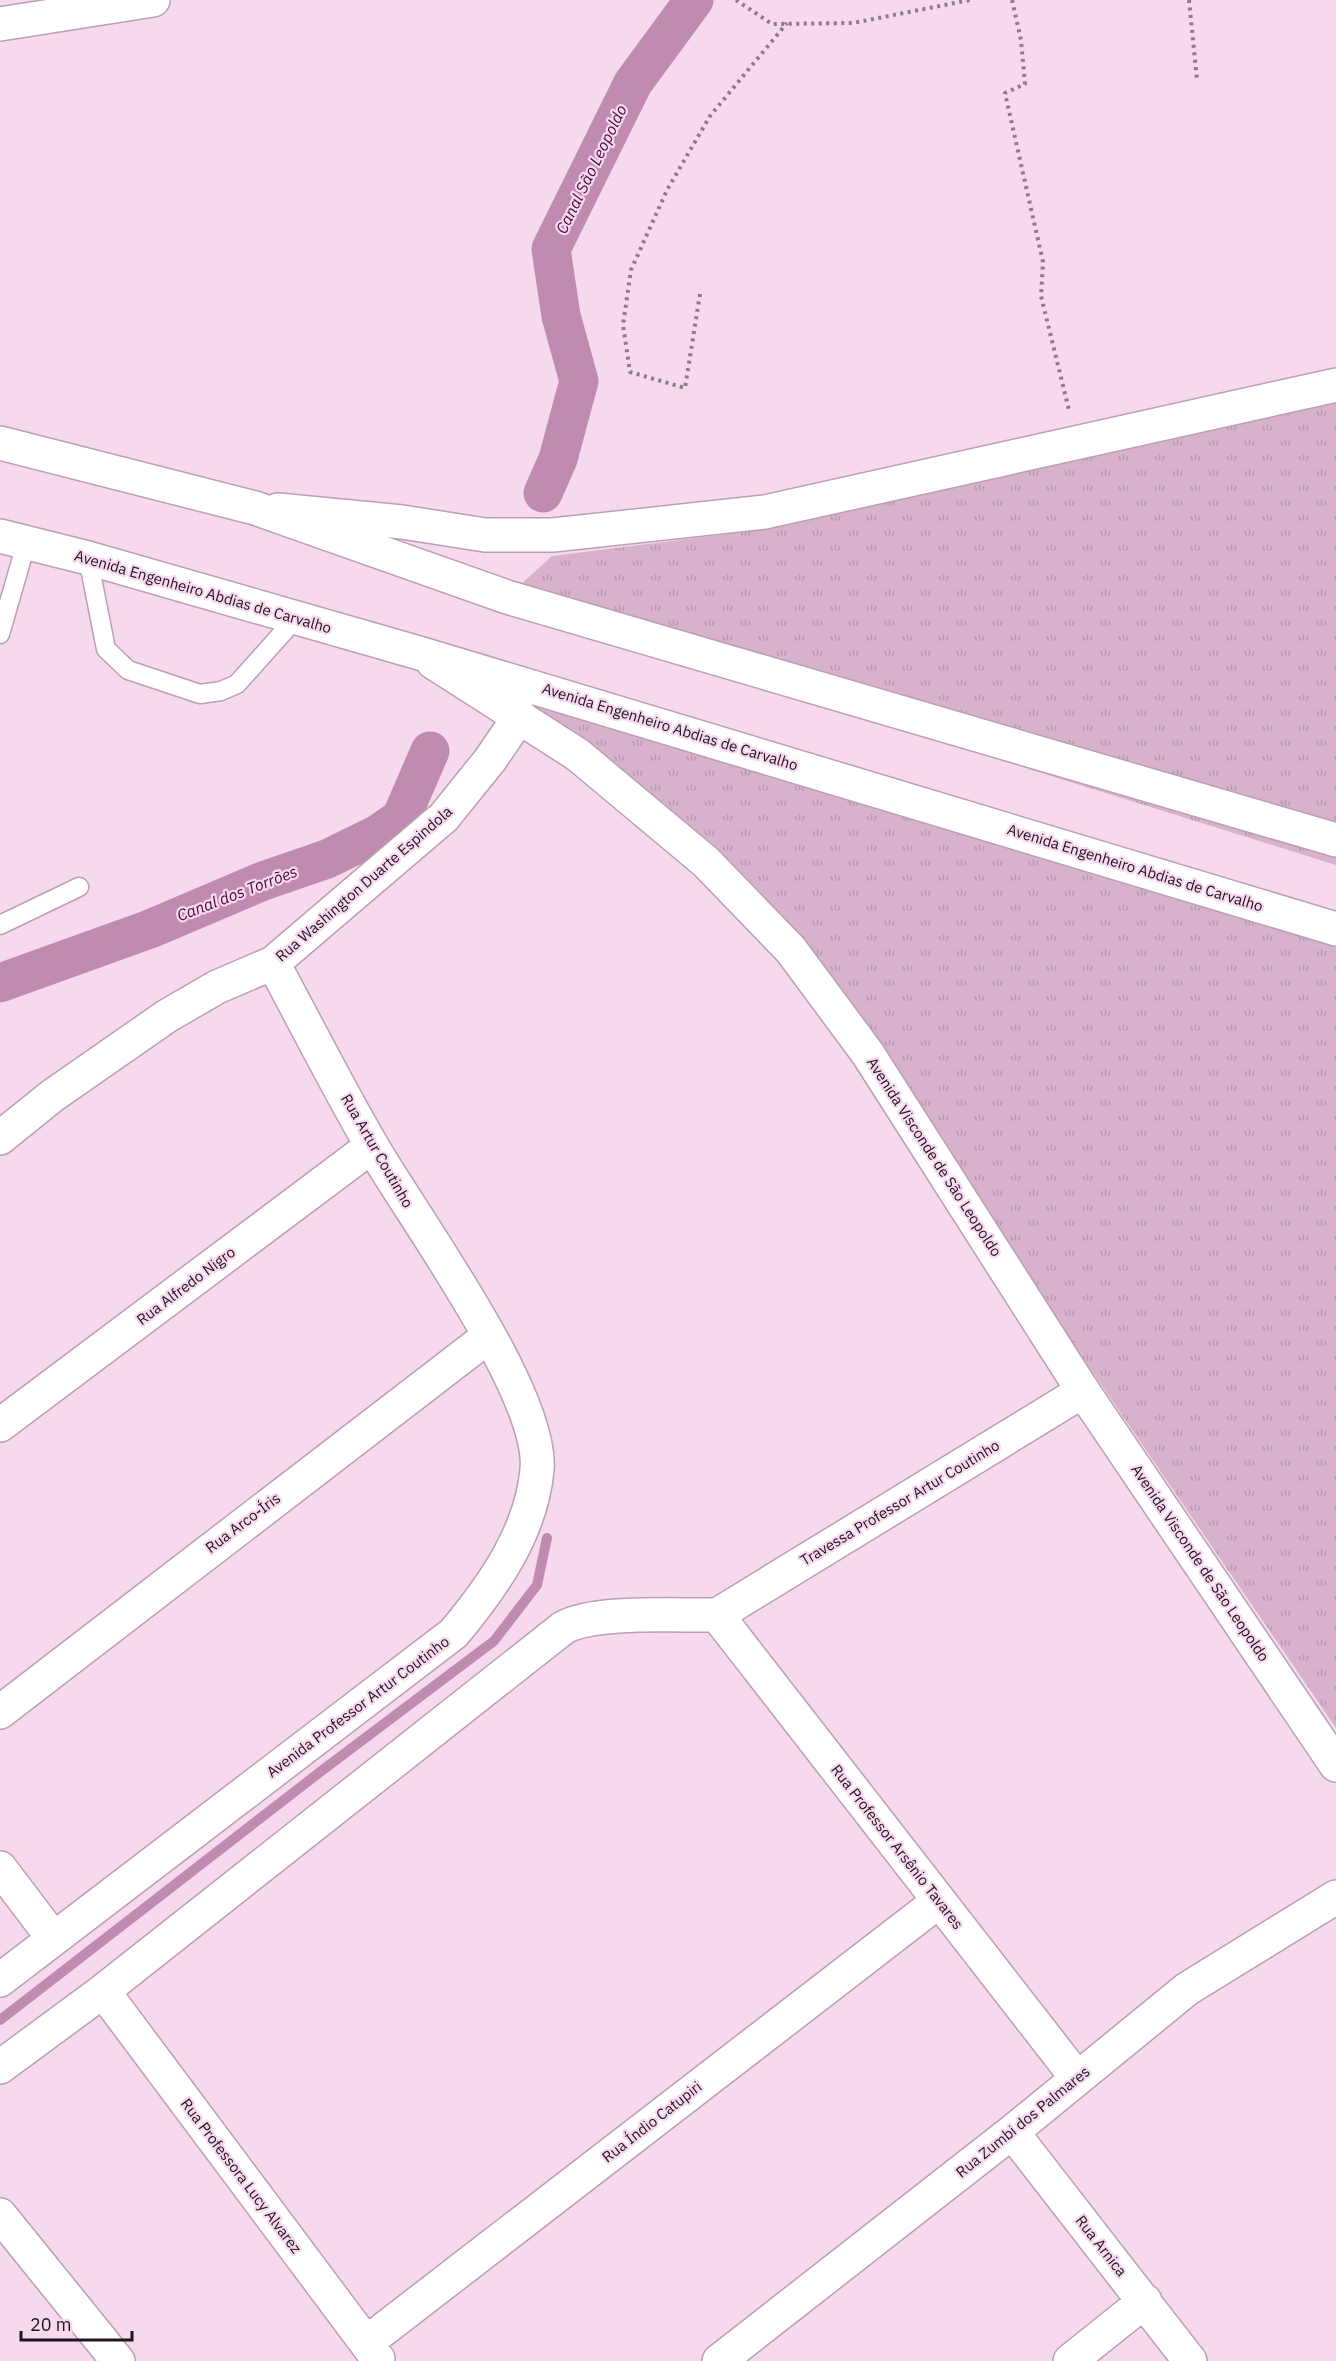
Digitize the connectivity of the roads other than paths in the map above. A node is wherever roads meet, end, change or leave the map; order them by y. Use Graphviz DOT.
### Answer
graph roads {
  1 [pos="153,0"];
  2 [pos="0,24"];
  3 [pos="1336,385"];
  4 [pos="0,443"];
  5 [pos="255,508"];
  6 [pos="13,540"];
  7 [pos="88,558"];
  8 [pos="295,619"];
  9 [pos="0,634"];
  10 [pos="419,653"];
  11 [pos="520,716"];
  12 [pos="1336,840"];
  13 [pos="79,887"];
  14 [pos="0,925"];
  15 [pos="1336,930"];
  16 [pos="273,963"];
  17 [pos="0,1138"];
  18 [pos="372,1146"];
  19 [pos="489,1336"];
  20 [pos="1083,1390"];
  21 [pos="0,1425"];
  22 [pos="717,1615"];
  23 [pos="0,1712"];
  24 [pos="1336,1765"];
  25 [pos="0,1868"];
  26 [pos="1336,1898"];
  27 [pos="939,1901"];
  28 [pos="53,1938"];
  29 [pos="0,1980"];
  30 [pos="103,1991"];
  31 [pos="0,2067"];
  32 [pos="1077,2078"];
  33 [pos="1012,2132"];
  34 [pos="0,2215"];
  35 [pos="1145,2301"];
  36 [pos="372,2352"];
  37 [pos="118,2361"];
  38 [pos="719,2361"];
  39 [pos="1070,2361"];
  40 [pos="1190,2361"];
  1 -- 2 [label="main road"];
  3 -- 5 [label="main road"];
  4 -- 5 [label="main road"];
  5 -- 12 [label="main road"];
  6 -- 7 [label="main road, Avenida Engenheiro Abdias de Carvalho"];
  6 -- 9 [label="lane"];
  7 -- 8 [label="main road, Avenida Engenheiro Abdias de Carvalho"];
  7 -- 8 [label="lane"];
  8 -- 10 [label="main road, Avenida Engenheiro Abdias de Carvalho"];
  10 -- 11 [label="main road, Avenida Visconde de São Leopoldo"];
  10 -- 15 [label="main road, Avenida Engenheiro Abdias de Carvalho"];
  11 -- 16 [label="main road, Rua Washington Duarte Espindola"];
  11 -- 20 [label="main road, Avenida Visconde de São Leopoldo"];
  13 -- 14 [label="lane"];
  16 -- 17 [label="main road, Rua Washington Duarte Espindola"];
  16 -- 18 [label="main road, Rua Artur Coutinho"];
  18 -- 19 [label="main road, Rua Artur Coutinho"];
  18 -- 21 [label="main road, Rua Alfredo Nigro"];
  19 -- 23 [label="main road, Rua Arco-Íris"];
  19 -- 28 [label="main road, Avenida Professor Artur Coutinho"];
  20 -- 22 [label="main road, Travessa Professor Artur Coutinho"];
  20 -- 24 [label="main road, Avenida Visconde de São Leopoldo"];
  22 -- 27 [label="main road, Rua Professor Arsênio Tavares"];
  22 -- 30 [label="main road"];
  25 -- 28 [label="main road"];
  26 -- 32 [label="main road, Rua Zumbi dos Palmares"];
  27 -- 32 [label="main road, Rua Professor Arsênio Tavares"];
  27 -- 36 [label="main road, Rua Índio Catupiri"];
  28 -- 29 [label="main road, Avenida Professor Artur Coutinho"];
  30 -- 31 [label="main road"];
  30 -- 36 [label="main road, Rua Professora Lucy Alvarez"];
  32 -- 33 [label="main road, Rua Zumbi dos Palmares"];
  33 -- 35 [label="main road, Rua Arnica"];
  33 -- 38 [label="main road, Rua Zumbi dos Palmares"];
  34 -- 37 [label="main road"];
  35 -- 39 [label="main road"];
  35 -- 40 [label="main road, Rua Arnica"];
}
